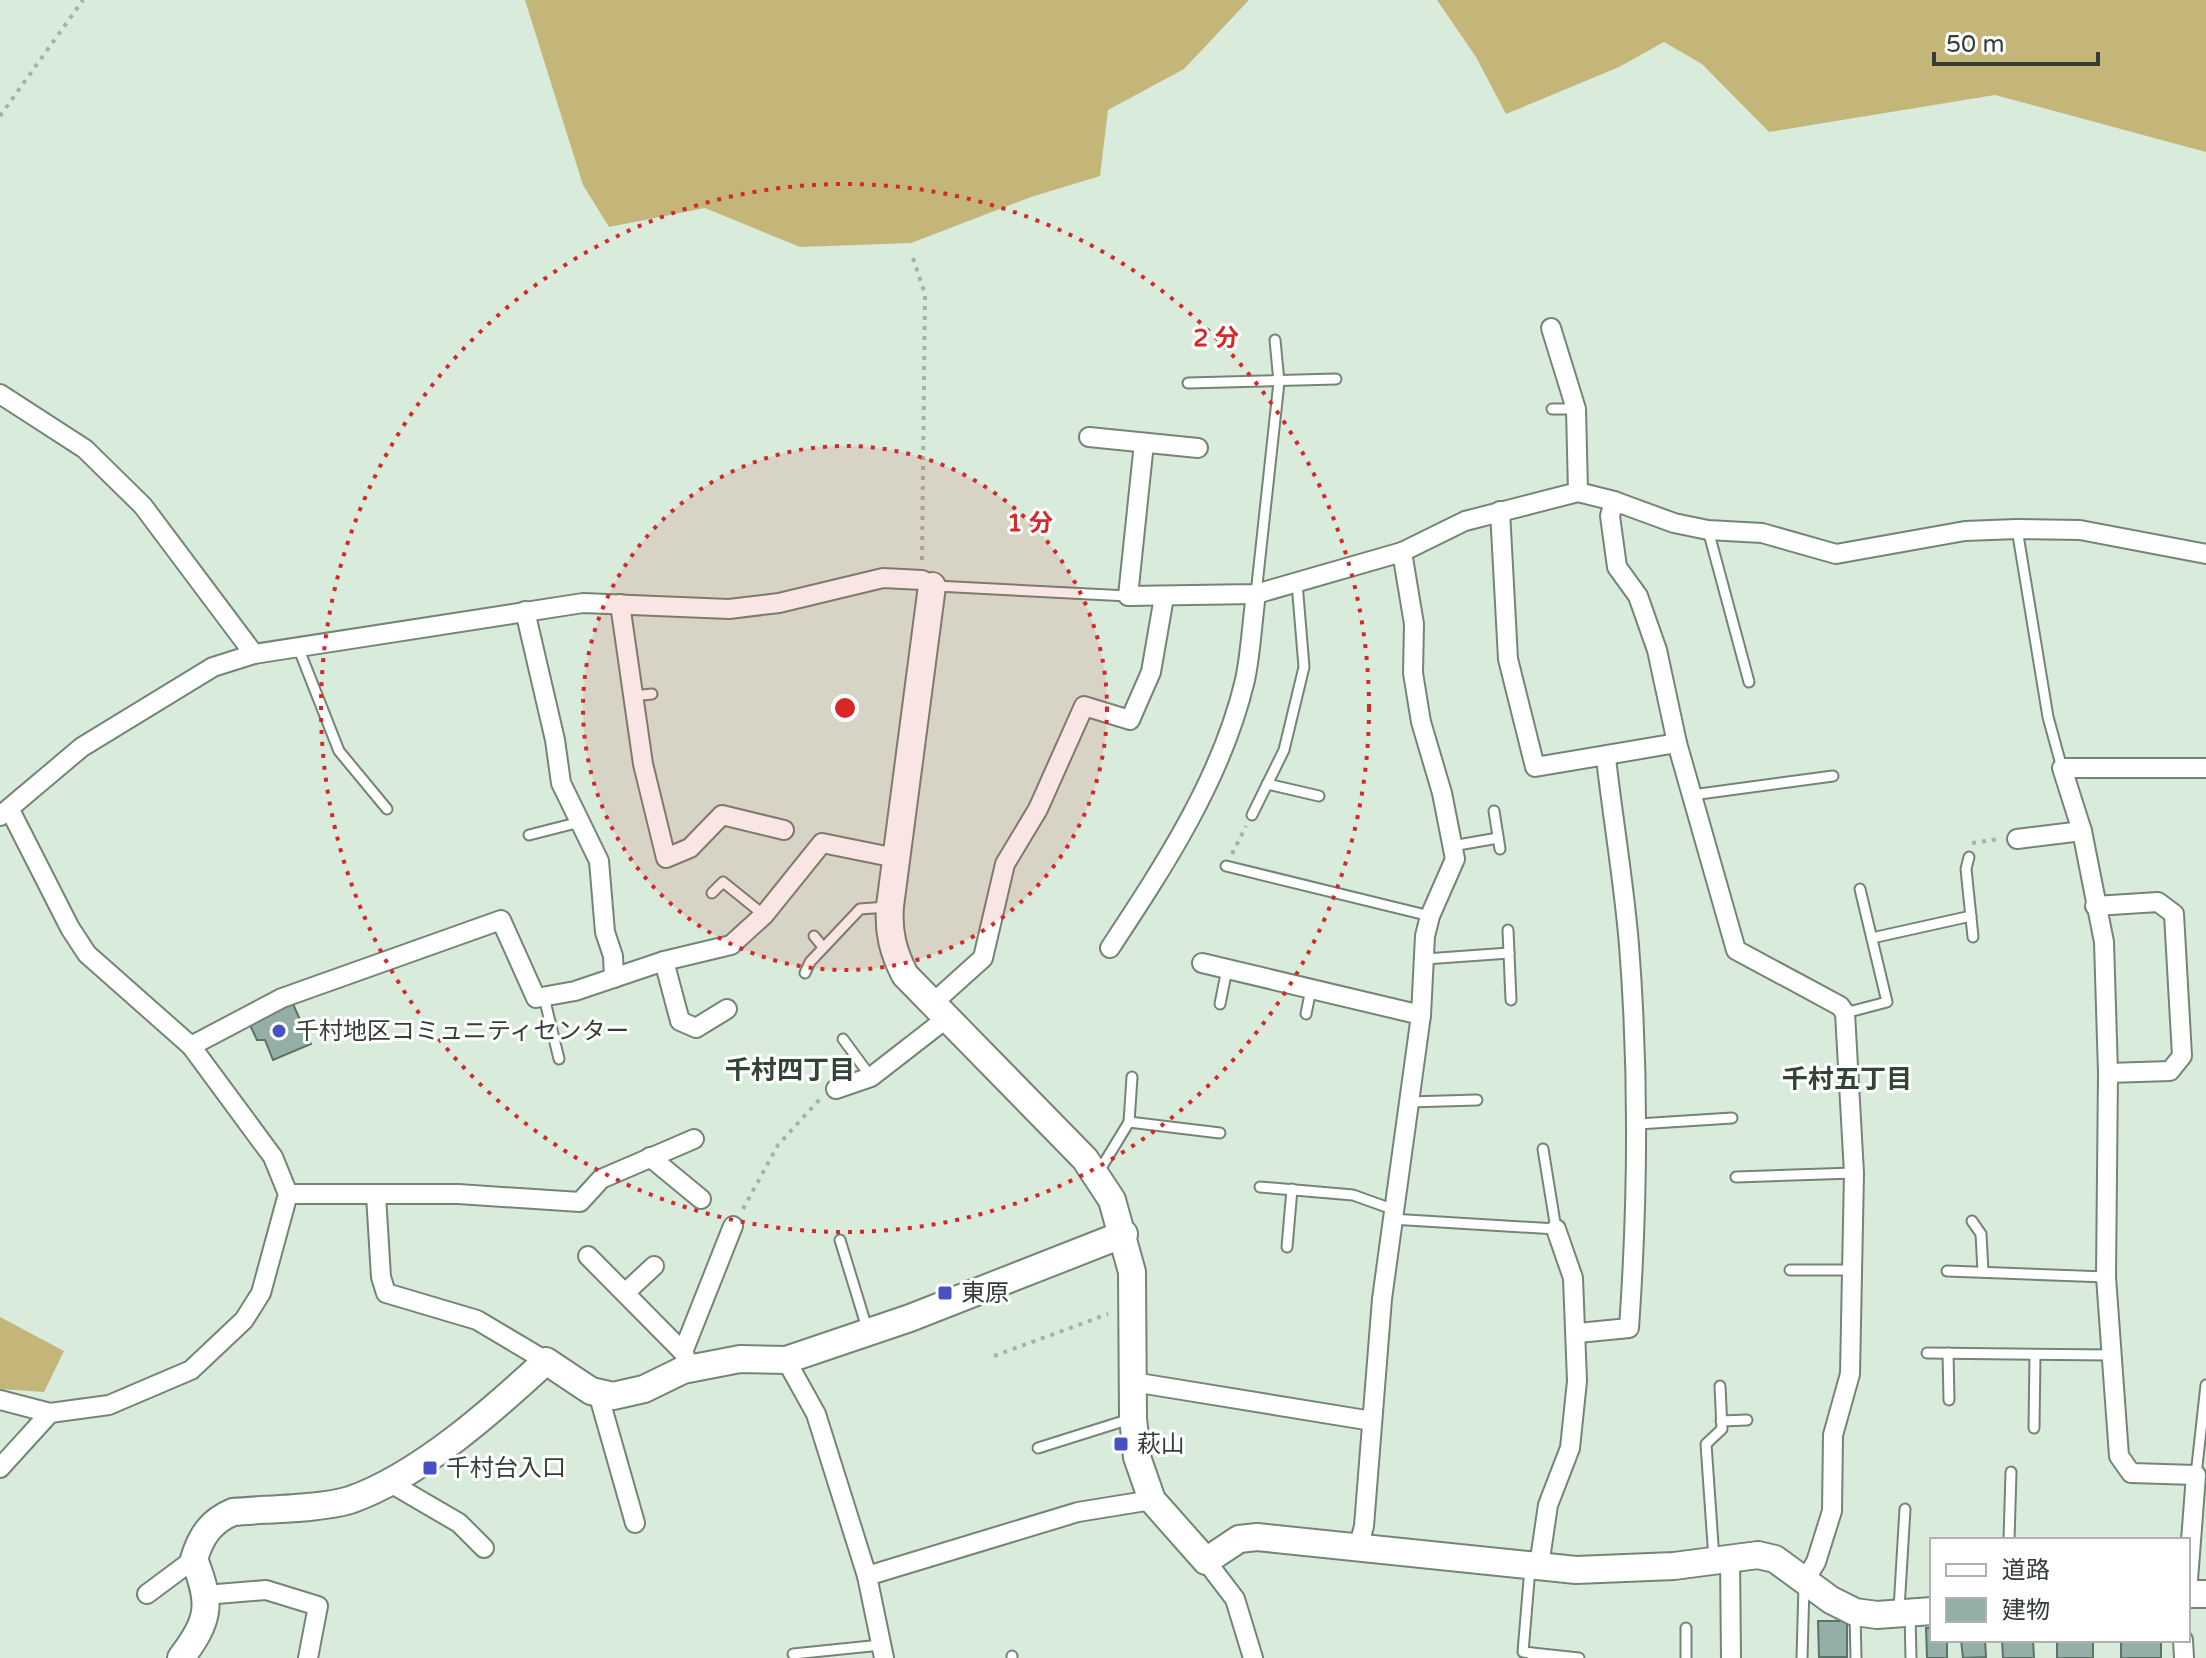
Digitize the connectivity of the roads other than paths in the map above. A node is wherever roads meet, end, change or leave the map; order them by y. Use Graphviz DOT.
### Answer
graph roads {
  1 [pos="1551,328"];
  2 [pos="1275,340"];
  3 [pos="1336,379"];
  4 [pos="1279,382"];
  5 [pos="1188,383"];
  6 [pos="0,394"];
  7 [pos="1552,409"];
  8 [pos="1576,409"];
  9 [pos="1089,437"];
  10 [pos="1144,443"];
  11 [pos="1198,448"];
  12 [pos="1578,492"];
  13 [pos="1614,501"];
  14 [pos="1500,511"];
  15 [pos="2017,529"];
  16 [pos="1708,530"];
  17 [pos="1402,552"];
  18 [pos="2206,554"];
  19 [pos="927,583"];
  20 [pos="1297,583"];
  21 [pos="1256,594"];
  22 [pos="1128,596"];
  23 [pos="1164,597"];
  24 [pos="620,604"];
  25 [pos="525,611"];
  26 [pos="298,647"];
  27 [pos="254,654"];
  28 [pos="1749,682"];
  29 [pos="652,694"];
  30 [pos="633,696"];
  31 [pos="1677,743"];
  32 [pos="1606,758"];
  33 [pos="2062,768"];
  34 [pos="2206,768"];
  35 [pos="1833,776"];
  36 [pos="1267,784"];
  37 [pos="1692,795"];
  38 [pos="1319,796"];
  39 [pos="387,809"];
  40 [pos="1494,811"];
  41 [pos="5,813"];
  42 [pos="1252,815"];
  43 [pos="583,822"];
  44 [pos="784,830"];
  45 [pos="2082,831"];
  46 [pos="529,835"];
  47 [pos="2017,839"];
  48 [pos="1452,846"];
  49 [pos="1969,857"];
  50 [pos="896,858"];
  51 [pos="1226,866"];
  52 [pos="1860,889"];
  53 [pos="712,893"];
  54 [pos="890,906"];
  55 [pos="2095,906"];
  56 [pos="764,915"];
  57 [pos="1430,916"];
  58 [pos="1971,916"];
  59 [pos="1508,930"];
  60 [pos="814,936"];
  61 [pos="1973,937"];
  62 [pos="1872,938"];
  63 [pos="823,947"];
  64 [pos="1110,948"];
  65 [pos="1509,953"];
  66 [pos="1425,959"];
  67 [pos="664,961"];
  68 [pos="1202,963"];
  69 [pos="1227,969"];
  70 [pos="805,973"];
  71 [pos="614,978"];
  72 [pos="1311,989"];
  73 [pos="544,996"];
  74 [pos="1511,1000"];
  75 [pos="1220,1004"];
  76 [pos="940,1011"];
  77 [pos="1845,1013"];
  78 [pos="1306,1014"];
  79 [pos="1421,1015"];
  80 [pos="719,1021"];
  81 [pos="843,1039"];
  82 [pos="191,1046"];
  83 [pos="559,1059"];
  84 [pos="2108,1073"];
  85 [pos="871,1077"];
  86 [pos="1132,1077"];
  87 [pos="836,1089"];
  88 [pos="1477,1100"];
  89 [pos="1409,1102"];
  90 [pos="1732,1118"];
  91 [pos="1129,1122"];
  92 [pos="1638,1124"];
  93 [pos="1220,1133"];
  94 [pos="694,1139"];
  95 [pos="1543,1149"];
  96 [pos="650,1157"];
  97 [pos="1854,1173"];
  98 [pos="1097,1174"];
  99 [pos="1736,1177"];
  100 [pos="1260,1187"];
  101 [pos="1292,1189"];
  102 [pos="288,1194"];
  103 [pos="376,1195"];
  104 [pos="701,1199"];
  105 [pos="1391,1214"];
  106 [pos="1972,1221"];
  107 [pos="733,1226"];
  108 [pos="1556,1229"];
  109 [pos="1124,1234"];
  110 [pos="840,1240"];
  111 [pos="1287,1247"];
  112 [pos="588,1256"];
  113 [pos="654,1266"];
  114 [pos="1790,1270"];
  115 [pos="1853,1270"];
  116 [pos="1947,1271"];
  117 [pos="1983,1271"];
  118 [pos="2106,1277"];
  119 [pos="625,1293"];
  120 [pos="868,1331"];
  121 [pos="1578,1333"];
  122 [pos="1927,1353"];
  123 [pos="1948,1353"];
  124 [pos="2035,1355"];
  125 [pos="2111,1355"];
  126 [pos="687,1360"];
  127 [pos="786,1360"];
  128 [pos="546,1361"];
  129 [pos="1133,1382"];
  130 [pos="2206,1385"];
  131 [pos="1720,1386"];
  132 [pos="598,1393"];
  133 [pos="0,1400"];
  134 [pos="1949,1400"];
  135 [pos="50,1413"];
  136 [pos="1133,1418"];
  137 [pos="1747,1420"];
  138 [pos="1372,1421"];
  139 [pos="1721,1421"];
  140 [pos="2034,1428"];
  141 [pos="1038,1448"];
  142 [pos="0,1468"];
  143 [pos="2011,1472"];
  144 [pos="2196,1475"];
  145 [pos="387,1481"];
  146 [pos="1152,1500"];
  147 [pos="1905,1509"];
  148 [pos="635,1523"];
  149 [pos="2009,1538"];
  150 [pos="1359,1545"];
  151 [pos="484,1548"];
  152 [pos="2190,1554"];
  153 [pos="1722,1557"];
  154 [pos="194,1559"];
  155 [pos="1206,1561"];
  156 [pos="1534,1565"];
  157 [pos="867,1576"];
  158 [pos="1805,1580"];
  159 [pos="147,1594"];
  160 [pos="205,1595"];
  161 [pos="1855,1612"];
  162 [pos="1914,1613"];
  163 [pos="1686,1628"];
  164 [pos="882,1651"];
  165 [pos="793,1654"];
  166 [pos="1532,1655"];
  167 [pos="181,1658"];
  168 [pos="308,1658"];
  169 [pos="1253,1658"];
  170 [pos="1579,1658"];
  171 [pos="1686,1658"];
  172 [pos="1731,1658"];
  173 [pos="1802,1658"];
  174 [pos="1856,1658"];
  175 [pos="1911,1658"];
  1 -- 8 [label="street"];
  2 -- 4 [label="lane"];
  3 -- 4 [label="lane"];
  4 -- 5 [label="lane"];
  4 -- 21 [label="lane"];
  6 -- 27 [label="street"];
  7 -- 8 [label="lane"];
  8 -- 12 [label="street"];
  9 -- 10 [label="street"];
  10 -- 11 [label="street"];
  10 -- 22 [label="street"];
  12 -- 13 [label="street"];
  12 -- 14 [label="street"];
  13 -- 16 [label="street"];
  13 -- 31 [label="street"];
  14 -- 17 [label="street"];
  14 -- 32 [label="street"];
  15 -- 16 [label="street"];
  15 -- 18 [label="street"];
  15 -- 33 [label="lane"];
  16 -- 28 [label="lane"];
  17 -- 20 [label="street"];
  17 -- 48 [label="street"];
  19 -- 22 [label="lane"];
  19 -- 24 [label="street"];
  19 -- 50 [label="street"];
  20 -- 21 [label="street"];
  20 -- 36 [label="lane"];
  21 -- 23 [label="street"];
  21 -- 64 [label="street"];
  22 -- 23 [label="street"];
  23 -- 76 [label="street"];
  24 -- 25 [label="street"];
  24 -- 30 [label="street"];
  25 -- 26 [label="street"];
  25 -- 43 [label="street"];
  26 -- 27 [label="street"];
  26 -- 39 [label="lane"];
  27 -- 41 [label="street"];
  29 -- 30 [label="lane"];
  30 -- 44 [label="street"];
  31 -- 32 [label="street"];
  31 -- 37 [label="street"];
  32 -- 92 [label="street"];
  33 -- 34 [label="street"];
  33 -- 45 [label="street"];
  35 -- 37 [label="lane"];
  36 -- 38 [label="lane"];
  36 -- 42 [label="lane"];
  37 -- 77 [label="street"];
  40 -- 48 [label="lane"];
  41 -- 82 [label="street"];
  43 -- 46 [label="lane"];
  43 -- 71 [label="street"];
  45 -- 47 [label="street"];
  45 -- 55 [label="street"];
  48 -- 57 [label="street"];
  49 -- 58 [label="lane"];
  50 -- 54 [label="street"];
  50 -- 56 [label="street"];
  51 -- 57 [label="lane"];
  52 -- 62 [label="lane"];
  53 -- 56 [label="lane"];
  54 -- 63 [label="lane"];
  54 -- 76 [label="street"];
  55 -- 84 [label="street"];
  55 -- 84 [label="street"];
  56 -- 67 [label="street"];
  57 -- 66 [label="street"];
  58 -- 61 [label="lane"];
  58 -- 62 [label="lane"];
  59 -- 65 [label="lane"];
  60 -- 63 [label="lane"];
  62 -- 77 [label="lane"];
  63 -- 70 [label="lane"];
  65 -- 66 [label="lane"];
  65 -- 74 [label="lane"];
  66 -- 79 [label="street"];
  67 -- 71 [label="street"];
  67 -- 80 [label="street"];
  68 -- 69 [label="street"];
  69 -- 72 [label="street"];
  69 -- 75 [label="lane"];
  71 -- 73 [label="street"];
  72 -- 78 [label="lane"];
  72 -- 79 [label="street"];
  73 -- 82 [label="street"];
  73 -- 83 [label="lane"];
  76 -- 85 [label="street"];
  76 -- 98 [label="street"];
  77 -- 97 [label="street"];
  79 -- 89 [label="street"];
  81 -- 85 [label="lane"];
  82 -- 102 [label="street"];
  84 -- 118 [label="street"];
  85 -- 87 [label="street"];
  86 -- 91 [label="lane"];
  88 -- 89 [label="lane"];
  89 -- 105 [label="street"];
  90 -- 92 [label="lane"];
  91 -- 93 [label="lane"];
  91 -- 98 [label="lane"];
  92 -- 121 [label="street"];
  94 -- 96 [label="street"];
  95 -- 108 [label="lane"];
  96 -- 103 [label="street"];
  96 -- 104 [label="street"];
  97 -- 99 [label="lane"];
  97 -- 115 [label="street"];
  98 -- 109 [label="street"];
  100 -- 101 [label="lane"];
  101 -- 105 [label="lane"];
  101 -- 111 [label="lane"];
  102 -- 103 [label="street"];
  102 -- 135 [label="street"];
  103 -- 128 [label="street"];
  105 -- 108 [label="lane"];
  105 -- 138 [label="street"];
  106 -- 117 [label="lane"];
  107 -- 126 [label="street"];
  108 -- 121 [label="street"];
  109 -- 120 [label="street"];
  109 -- 129 [label="street"];
  110 -- 120 [label="lane"];
  112 -- 119 [label="street"];
  113 -- 119 [label="street"];
  114 -- 115 [label="lane"];
  115 -- 158 [label="street"];
  116 -- 117 [label="lane"];
  117 -- 118 [label="lane"];
  118 -- 125 [label="street"];
  119 -- 126 [label="street"];
  120 -- 127 [label="street"];
  121 -- 156 [label="street"];
  122 -- 123 [label="lane"];
  123 -- 124 [label="lane"];
  123 -- 134 [label="lane"];
  124 -- 125 [label="lane"];
  124 -- 140 [label="lane"];
  125 -- 144 [label="street"];
  126 -- 127 [label="street"];
  126 -- 132 [label="street"];
  127 -- 157 [label="street"];
  128 -- 132 [label="street"];
  128 -- 145 [label="street"];
  129 -- 136 [label="street"];
  129 -- 138 [label="street"];
  130 -- 144 [label="lane"];
  131 -- 139 [label="lane"];
  132 -- 148 [label="street"];
  133 -- 135 [label="street"];
  135 -- 142 [label="street"];
  136 -- 141 [label="lane"];
  136 -- 146 [label="street"];
  137 -- 139 [label="lane"];
  138 -- 150 [label="street"];
  139 -- 153 [label="lane"];
  143 -- 149 [label="lane"];
  144 -- 152 [label="street"];
  145 -- 151 [label="street"];
  145 -- 154 [label="street"];
  146 -- 155 [label="street"];
  146 -- 157 [label="street"];
  147 -- 162 [label="lane"];
  150 -- 155 [label="street"];
  150 -- 156 [label="street"];
  153 -- 156 [label="street"];
  153 -- 158 [label="street"];
  153 -- 172 [label="street"];
  154 -- 159 [label="street"];
  154 -- 160 [label="street"];
  155 -- 169 [label="street"];
  156 -- 166 [label="lane"];
  157 -- 164 [label="street"];
  158 -- 161 [label="street"];
  158 -- 173 [label="lane"];
  160 -- 167 [label="street"];
  160 -- 168 [label="street"];
  161 -- 162 [label="street"];
  161 -- 174 [label="lane"];
  162 -- 175 [label="lane"];
  163 -- 171 [label="lane"];
  164 -- 165 [label="lane"];
  166 -- 170 [label="lane"];
}
